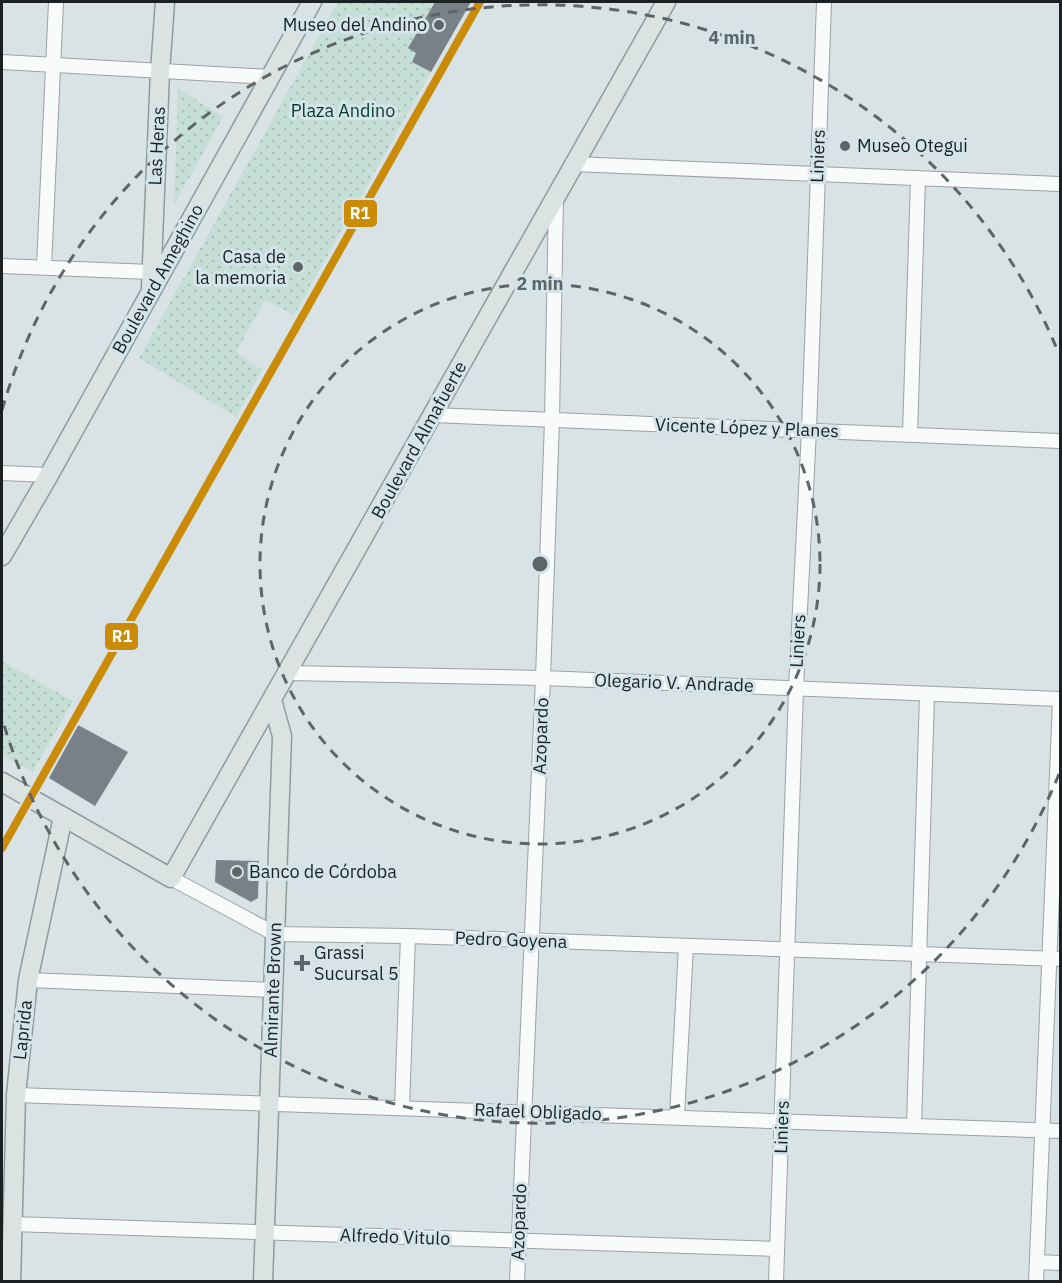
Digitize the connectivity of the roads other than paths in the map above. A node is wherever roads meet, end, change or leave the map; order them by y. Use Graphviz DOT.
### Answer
graph roads {
  1 [pos="56,2"];
  2 [pos="165,2"];
  3 [pos="312,2"];
  4 [pos="666,2"];
  5 [pos="824,2"];
  6 [pos="2,62"];
  7 [pos="53,64"];
  8 [pos="160,72"];
  9 [pos="271,77"];
  10 [pos="572,164"];
  11 [pos="817,174"];
  12 [pos="918,179"];
  13 [pos="1060,184"];
  14 [pos="556,191"];
  15 [pos="2,266"];
  16 [pos="44,267"];
  17 [pos="151,272"];
  18 [pos="151,291"];
  19 [pos="433,415"];
  20 [pos="552,420"];
  21 [pos="809,430"];
  22 [pos="910,434"];
  23 [pos="1060,441"];
  24 [pos="2,473"];
  25 [pos="49,475"];
  26 [pos="2,556"];
  27 [pos="288,673"];
  28 [pos="543,678"];
  29 [pos="795,688"];
  30 [pos="927,695"];
  31 [pos="273,700"];
  32 [pos="1060,700"];
  33 [pos="2,782"];
  34 [pos="63,818"];
  35 [pos="1058,828"];
  36 [pos="171,878"];
  37 [pos="275,934"];
  38 [pos="408,936"];
  39 [pos="533,940"];
  40 [pos="686,946"];
  41 [pos="787,949"];
  42 [pos="920,954"];
  43 [pos="1055,959"];
  44 [pos="28,980"];
  45 [pos="274,990"];
  46 [pos="1046,1039"];
  47 [pos="1060,1040"];
  48 [pos="16,1095"];
  49 [pos="268,1104"];
  50 [pos="402,1108"];
  51 [pos="523,1112"];
  52 [pos="677,1117"];
  53 [pos="783,1121"];
  54 [pos="914,1126"];
  55 [pos="1042,1130"];
  56 [pos="1060,1131"];
  57 [pos="12,1224"];
  58 [pos="265,1232"];
  59 [pos="518,1241"];
  60 [pos="777,1249"];
  61 [pos="1037,1262"];
  62 [pos="1060,1263"];
  63 [pos="11,1281"];
  64 [pos="263,1281"];
  65 [pos="517,1281"];
  66 [pos="776,1281"];
  67 [pos="1036,1281"];
  1 -- 7 [label="street"];
  2 -- 8 [label="main road, Las Heras"];
  3 -- 9 [label="main road, Boulevard Ameghino"];
  4 -- 10 [label="main road, Boulevard Almafuerte"];
  5 -- 11 [label="street, Liniers"];
  6 -- 7 [label="street"];
  7 -- 8 [label="street"];
  7 -- 16 [label="street"];
  8 -- 9 [label="street"];
  8 -- 17 [label="main road, Las Heras"];
  9 -- 18 [label="main road, Boulevard Ameghino"];
  10 -- 11 [label="street"];
  10 -- 14 [label="main road, Boulevard Almafuerte"];
  11 -- 12 [label="street"];
  11 -- 21 [label="street, Liniers"];
  12 -- 13 [label="street"];
  12 -- 22 [label="street"];
  14 -- 19 [label="main road, Boulevard Almafuerte"];
  14 -- 20 [label="street, Azopardo"];
  15 -- 16 [label="street"];
  16 -- 17 [label="street"];
  17 -- 18 [label="main road, Las Heras"];
  18 -- 25 [label="main road, Boulevard Ameghino"];
  19 -- 20 [label="street, Vicente López y Planes"];
  19 -- 27 [label="main road, Boulevard Almafuerte"];
  20 -- 21 [label="street, Vicente López y Planes"];
  20 -- 28 [label="street, Azopardo"];
  21 -- 22 [label="street, Vicente López y Planes"];
  21 -- 29 [label="street, Liniers"];
  22 -- 23 [label="street, Vicente López y Planes"];
  24 -- 25 [label="street"];
  25 -- 26 [label="main road, Boulevard Ameghino"];
  27 -- 28 [label="street, Olegario V. Andrade"];
  27 -- 31 [label="main road, Boulevard Almafuerte"];
  28 -- 29 [label="street, Olegario V. Andrade"];
  28 -- 39 [label="street, Azopardo"];
  29 -- 30 [label="street, Olegario V. Andrade"];
  29 -- 41 [label="street, Liniers"];
  30 -- 32 [label="street, Olegario V. Andrade"];
  30 -- 42 [label="street"];
  31 -- 36 [label="main road, Boulevard Almafuerte"];
  31 -- 37 [label="main road, Almirante Brown"];
  32 -- 35 [label="street"];
  33 -- 34 [label="main road, Pedro Goyena"];
  34 -- 36 [label="main road, Pedro Goyena"];
  34 -- 44 [label="main road, Laprida"];
  35 -- 43 [label="street"];
  36 -- 37 [label="street, Pedro Goyena"];
  37 -- 38 [label="street, Pedro Goyena"];
  37 -- 45 [label="main road, Almirante Brown"];
  38 -- 39 [label="street, Pedro Goyena"];
  38 -- 50 [label="street"];
  39 -- 40 [label="street, Pedro Goyena"];
  39 -- 51 [label="street, Azopardo"];
  40 -- 41 [label="street, Pedro Goyena"];
  40 -- 52 [label="street"];
  41 -- 42 [label="street, Pedro Goyena"];
  41 -- 53 [label="street, Liniers"];
  42 -- 43 [label="street, Pedro Goyena"];
  42 -- 54 [label="street"];
  43 -- 46 [label="street"];
  44 -- 45 [label="street"];
  44 -- 48 [label="main road, Laprida"];
  45 -- 49 [label="main road, Almirante Brown"];
  46 -- 47 [label="street"];
  46 -- 55 [label="street"];
  48 -- 49 [label="street, Rafael Obligado"];
  48 -- 57 [label="main road, Laprida"];
  49 -- 50 [label="street, Rafael Obligado"];
  49 -- 58 [label="main road, Almirante Brown"];
  50 -- 51 [label="street, Rafael Obligado"];
  51 -- 52 [label="street, Rafael Obligado"];
  51 -- 59 [label="street, Azopardo"];
  52 -- 53 [label="street, Rafael Obligado"];
  53 -- 54 [label="street, Rafael Obligado"];
  53 -- 60 [label="street, Liniers"];
  54 -- 55 [label="street, Rafael Obligado"];
  55 -- 56 [label="street, Rafael Obligado"];
  55 -- 61 [label="street"];
  57 -- 58 [label="street, Alfredo Vitulo"];
  57 -- 63 [label="main road, Laprida"];
  58 -- 59 [label="street, Alfredo Vitulo"];
  58 -- 64 [label="main road, Almirante Brown"];
  59 -- 60 [label="street, Alfredo Vitulo"];
  59 -- 65 [label="street, Azopardo"];
  60 -- 66 [label="street, Liniers"];
  61 -- 62 [label="street"];
  61 -- 67 [label="street"];
}
